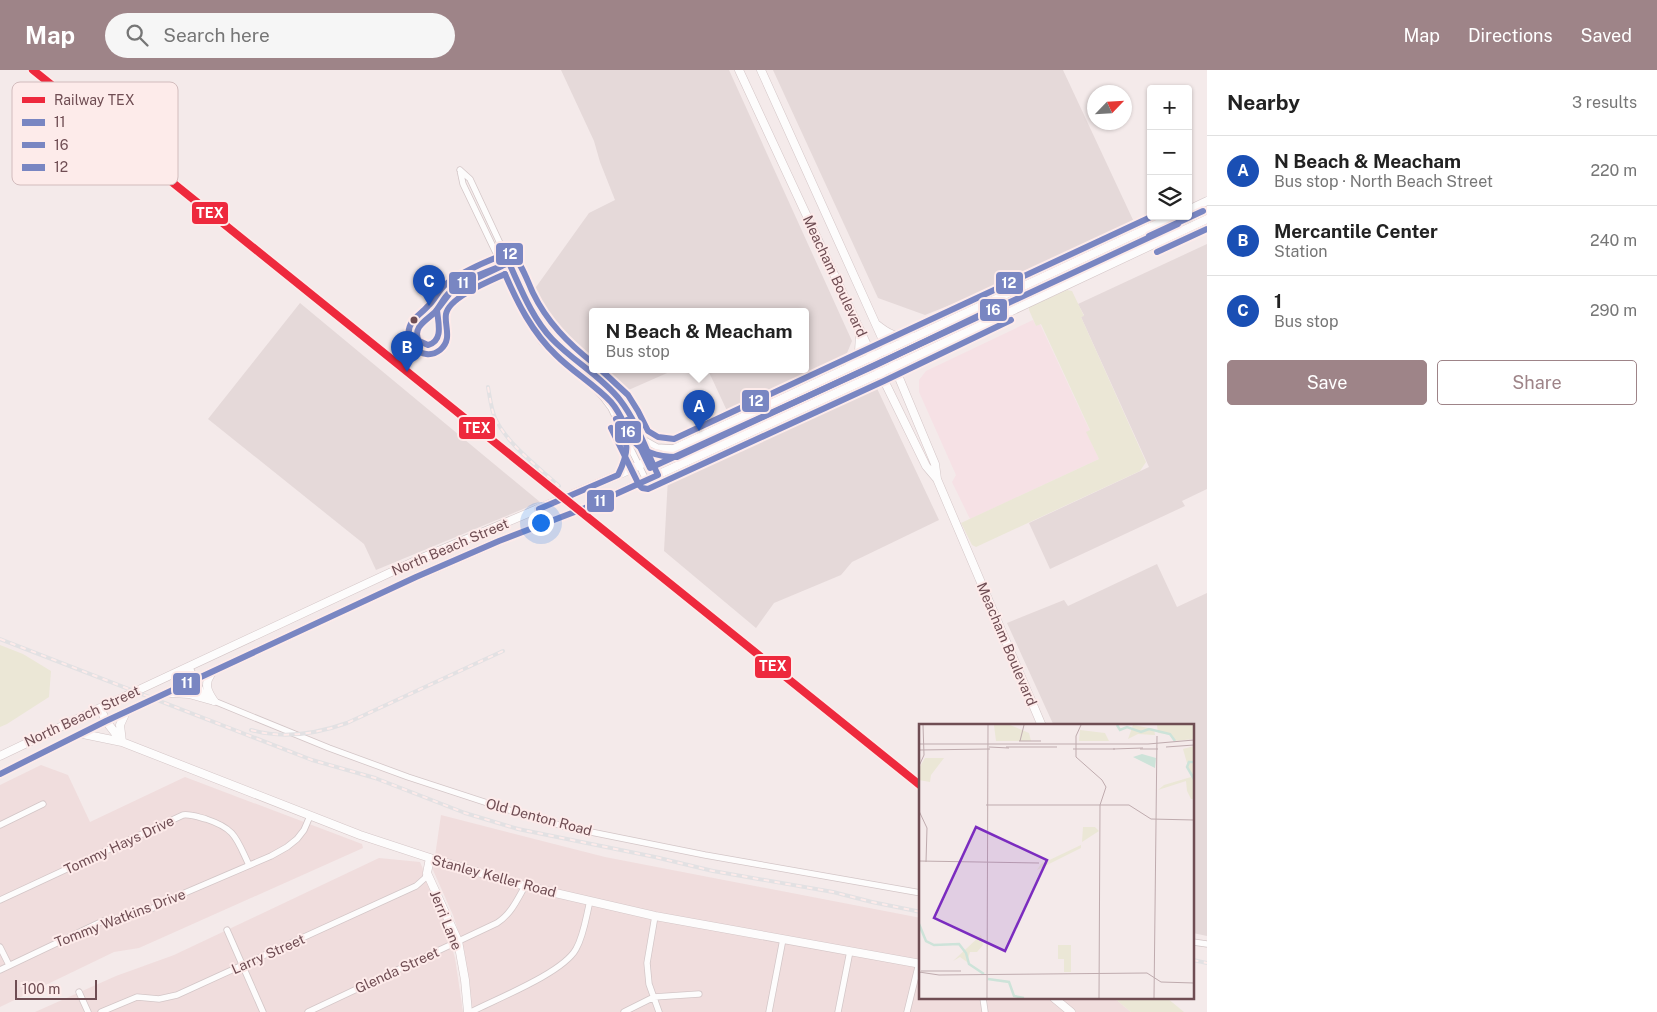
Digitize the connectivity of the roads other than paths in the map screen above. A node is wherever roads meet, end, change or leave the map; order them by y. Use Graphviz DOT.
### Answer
graph roads {
  1 [pos="739,70"];
  2 [pos="761,70"];
  3 [pos="1207,201"];
  4 [pos="1192,208"];
  5 [pos="1207,219"];
  6 [pos="1165,220"];
  7 [pos="1014,291"];
  8 [pos="1022,305"];
  9 [pos="875,324"];
  10 [pos="860,331"];
  11 [pos="918,335"];
  12 [pos="887,349"];
  13 [pos="872,356"];
  14 [pos="894,366"];
  15 [pos="848,368"];
  16 [pos="589,370"];
  17 [pos="593,373"];
  18 [pos="880,373"];
  19 [pos="761,408"];
  20 [pos="769,424"];
  21 [pos="722,427"];
  22 [pos="641,438"];
  23 [pos="628,442"];
  24 [pos="729,442"];
  25 [pos="676,448"];
  26 [pos="651,460"];
  27 [pos="639,465"];
  28 [pos="618,475"];
  29 [pos="658,475"];
  30 [pos="937,479"];
  31 [pos="646,480"];
  32 [pos="432,553"];
  33 [pos="438,567"];
  34 [pos="329,601"];
  35 [pos="335,615"];
  36 [pos="189,666"];
  37 [pos="212,673"];
  38 [pos="196,681"];
  39 [pos="169,693"];
  40 [pos="214,701"];
  41 [pos="100,708"];
  42 [pos="125,714"];
  43 [pos="106,722"];
  44 [pos="1041,724"];
  45 [pos="81,734"];
  46 [pos="122,742"];
  47 [pos="0,756"];
  48 [pos="0,774"];
  49 [pos="43,804"];
  50 [pos="310,816"];
  51 [pos="0,825"];
  52 [pos="430,858"];
  53 [pos="249,864"];
  54 [pos="427,873"];
  55 [pos="525,886"];
  56 [pos="919,894"];
  57 [pos="0,900"];
  58 [pos="590,901"];
  59 [pos="655,916"];
  60 [pos="227,930"];
  61 [pos="783,939"];
  62 [pos="458,942"];
  63 [pos="1194,942"];
  64 [pos="1207,944"];
  65 [pos="0,947"];
  66 [pos="850,951"];
  67 [pos="919,964"];
  68 [pos="9,965"];
  69 [pos="242,966"];
  70 [pos="919,967"];
  71 [pos="0,970"];
  72 [pos="79,992"];
  73 [pos="699,994"];
  74 [pos="654,997"];
  75 [pos="1056,1000"];
  76 [pos="88,1012"];
  77 [pos="101,1012"];
  78 [pos="262,1012"];
  79 [pos="308,1012"];
  80 [pos="469,1012"];
  81 [pos="624,1012"];
  82 [pos="659,1012"];
  83 [pos="769,1012"];
  84 [pos="838,1012"];
  85 [pos="907,1012"];
  86 [pos="1071,1012"];
  1 -- 10 [label="main road, Meacham Boulevard"];
  2 -- 9 [label="main road, Meacham Boulevard"];
  3 -- 4 [label="main road"];
  5 -- 8 [label="main road, North Beach Street"];
  6 -- 7 [label="main road, North Beach Street"];
  7 -- 8 [label="main road"];
  7 -- 11 [label="main road, North Beach Street"];
  8 -- 14 [label="main road, North Beach Street"];
  9 -- 11 [label="main road"];
  9 -- 12 [label="main road, Meacham Boulevard"];
  10 -- 13 [label="main road, Meacham Boulevard"];
  10 -- 15 [label="main road"];
  11 -- 12 [label="main road, North Beach Street"];
  12 -- 13 [label="main road, North Beach Street"];
  12 -- 14 [label="main road, Meacham Boulevard"];
  13 -- 15 [label="main road, North Beach Street"];
  13 -- 18 [label="main road, Meacham Boulevard"];
  14 -- 18 [label="main road, North Beach Street"];
  14 -- 30 [label="main road, Meacham Boulevard"];
  15 -- 19 [label="main road, North Beach Street"];
  16 -- 23 [label="street"];
  17 -- 22 [label="street"];
  18 -- 20 [label="main road, North Beach Street"];
  18 -- 30 [label="main road, Meacham Boulevard"];
  19 -- 20 [label="main road"];
  19 -- 21 [label="main road, North Beach Street"];
  20 -- 24 [label="main road, North Beach Street"];
  21 -- 24 [label="main road"];
  21 -- 25 [label="main road, North Beach Street"];
  22 -- 25 [label="street"];
  22 -- 26 [label="street"];
  23 -- 27 [label="street"];
  23 -- 28 [label="street"];
  24 -- 29 [label="main road, North Beach Street"];
  25 -- 26 [label="main road, North Beach Street"];
  26 -- 27 [label="main road, North Beach Street"];
  26 -- 29 [label="street"];
  27 -- 28 [label="main road, North Beach Street"];
  27 -- 31 [label="street"];
  28 -- 32 [label="main road, North Beach Street"];
  29 -- 31 [label="main road, North Beach Street"];
  30 -- 44 [label="main road, Meacham Boulevard"];
  31 -- 33 [label="main road, North Beach Street"];
  32 -- 33 [label="main road"];
  32 -- 34 [label="main road, North Beach Street"];
  33 -- 35 [label="main road, North Beach Street"];
  34 -- 35 [label="main road"];
  34 -- 36 [label="main road, North Beach Street"];
  35 -- 37 [label="main road, North Beach Street"];
  36 -- 38 [label="street, Old Denton Road"];
  36 -- 41 [label="main road, North Beach Street"];
  37 -- 38 [label="main road, North Beach Street"];
  37 -- 40 [label="main road"];
  38 -- 39 [label="main road, North Beach Street"];
  38 -- 40 [label="street, Old Denton Road"];
  39 -- 40 [label="main road"];
  39 -- 42 [label="main road, North Beach Street"];
  40 -- 56 [label="street, Old Denton Road"];
  41 -- 43 [label="main road, Stanley Keller Road"];
  41 -- 47 [label="main road, North Beach Street"];
  42 -- 43 [label="main road, North Beach Street"];
  42 -- 46 [label="main road"];
  43 -- 45 [label="main road, North Beach Street"];
  43 -- 46 [label="main road, Stanley Keller Road"];
  45 -- 46 [label="main road"];
  45 -- 48 [label="main road, North Beach Street"];
  46 -- 50 [label="main road, Stanley Keller Road"];
  49 -- 51 [label="street"];
  50 -- 52 [label="main road, Stanley Keller Road"];
  50 -- 53 [label="street, Tommy Watkins Drive"];
  52 -- 54 [label="main road, Jerri Lane"];
  52 -- 55 [label="main road, Stanley Keller Road"];
  53 -- 57 [label="street, Tommy Hays Drive"];
  53 -- 68 [label="street, Tommy Watkins Drive"];
  54 -- 62 [label="main road, Jerri Lane"];
  54 -- 69 [label="street, Larry Street"];
  55 -- 58 [label="main road, Stanley Keller Road"];
  55 -- 62 [label="street, Glenda Street"];
  58 -- 59 [label="main road, Stanley Keller Road"];
  58 -- 80 [label="street"];
  59 -- 61 [label="main road, Stanley Keller Road"];
  59 -- 74 [label="street"];
  60 -- 69 [label="street"];
  61 -- 66 [label="main road, Stanley Keller Road"];
  61 -- 83 [label="street"];
  62 -- 79 [label="street, Glenda Street"];
  62 -- 80 [label="main road, Jerri Lane"];
  63 -- 64 [label="street"];
  65 -- 68 [label="street"];
  66 -- 67 [label="main road, Stanley Keller Road"];
  66 -- 84 [label="street"];
  68 -- 71 [label="street, Tommy Watkins Drive"];
  69 -- 77 [label="street, Larry Street"];
  69 -- 78 [label="street"];
  70 -- 85 [label="street"];
  72 -- 76 [label="street"];
  73 -- 74 [label="street"];
  74 -- 81 [label="street"];
  74 -- 82 [label="street"];
  75 -- 86 [label="main road"];
}
